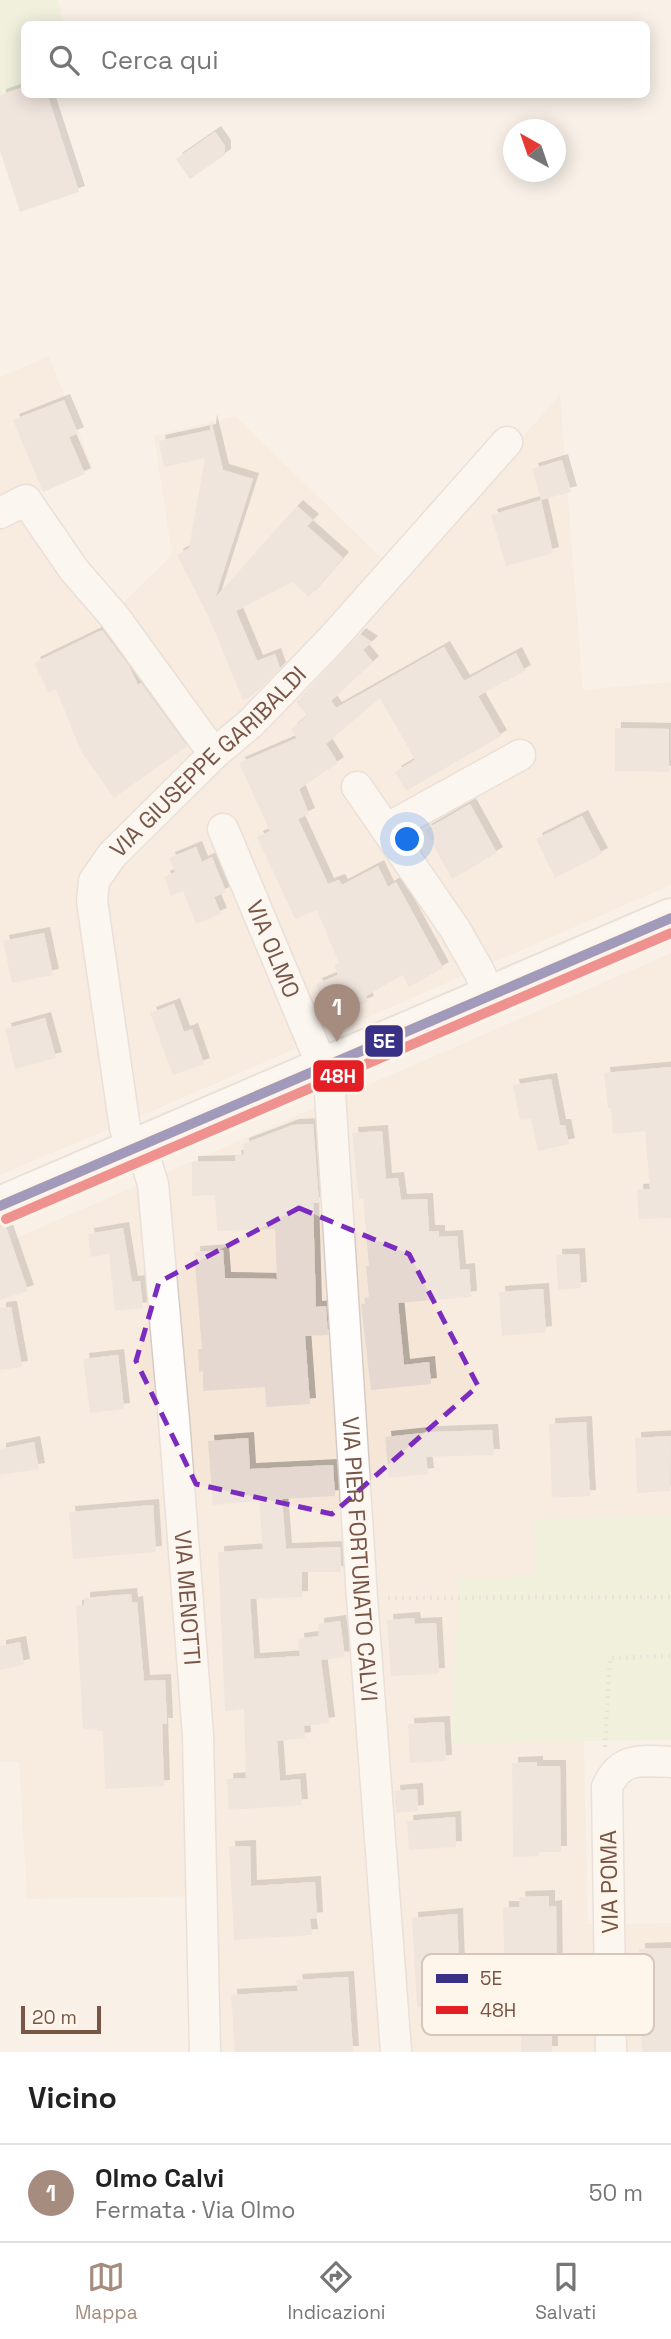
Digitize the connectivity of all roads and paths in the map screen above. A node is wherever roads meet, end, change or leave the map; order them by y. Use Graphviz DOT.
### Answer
graph roads {
  1 [pos="507,442"];
  2 [pos="0,513"];
  3 [pos="214,754"];
  4 [pos="520,755"];
  5 [pos="358,787"];
  6 [pos="223,829"];
  7 [pos="386,829"];
  8 [pos="671,918"];
  9 [pos="488,997"];
  10 [pos="323,1068"];
  11 [pos="136,1148"];
  12 [pos="0,1206"];
  13 [pos="671,1597"];
  14 [pos="362,1598"];
  15 [pos="671,1656"];
  16 [pos="605,1752"];
  17 [pos="671,1762"];
  18 [pos="610,1954"];
  19 [pos="205,2052"];
  20 [pos="396,2052"];
  1 -- 3 [label="street, VIA GIUSEPPE GARIBALDI"];
  2 -- 3 [label="street"];
  3 -- 11 [label="street, VIA GIUSEPPE GARIBALDI"];
  4 -- 7 [label="street"];
  5 -- 7 [label="street"];
  6 -- 10 [label="street, VIA OLMO"];
  7 -- 9 [label="street"];
  8 -- 9 [label="street"];
  9 -- 10 [label="street"];
  10 -- 11 [label="street"];
  10 -- 14 [label="street, VIA PIER FORTUNATO CALVI"];
  11 -- 12 [label="street"];
  11 -- 19 [label="street, VIA MENOTTI"];
  13 -- 14 [label="path"];
  14 -- 20 [label="street, VIA PIER FORTUNATO CALVI"];
  15 -- 16 [label="path"];
  17 -- 18 [label="street, VIA POMA"];
}
